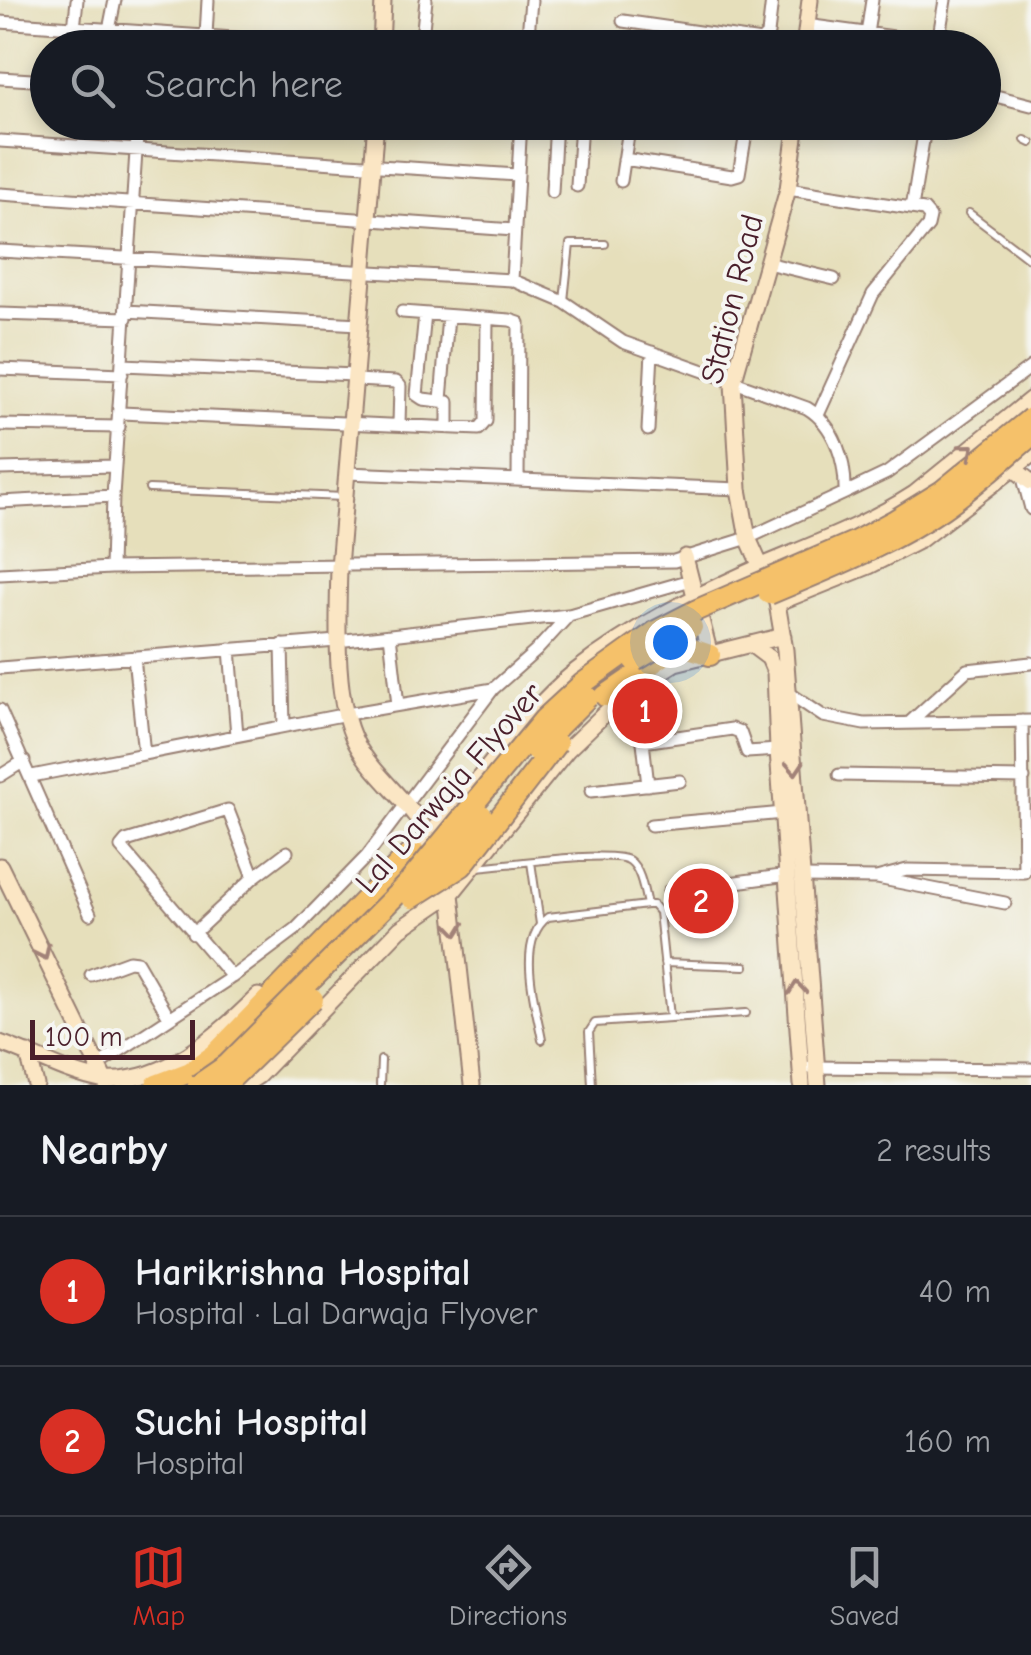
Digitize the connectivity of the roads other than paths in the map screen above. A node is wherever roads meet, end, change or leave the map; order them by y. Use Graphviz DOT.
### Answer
graph roads {
  1 [pos="77,0"];
  2 [pos="115,0"];
  3 [pos="208,0"];
  4 [pos="383,0"];
  5 [pos="426,0"];
  6 [pos="532,0"];
  7 [pos="772,0"];
  8 [pos="810,0"];
  9 [pos="872,0"];
  10 [pos="945,0"];
  11 [pos="0,22"];
  12 [pos="624,22"];
  13 [pos="806,25"];
  14 [pos="74,28"];
  15 [pos="109,30"];
  16 [pos="206,30"];
  17 [pos="382,30"];
  18 [pos="423,30"];
  19 [pos="529,30"];
  20 [pos="682,30"];
  21 [pos="768,30"];
  22 [pos="806,30"];
  23 [pos="840,30"];
  24 [pos="868,30"];
  25 [pos="940,30"];
  26 [pos="0,78"];
  27 [pos="30,80"];
  28 [pos="1001,97"];
  29 [pos="1031,105"];
  30 [pos="0,140"];
  31 [pos="137,140"];
  32 [pos="374,140"];
  33 [pos="520,140"];
  34 [pos="555,140"];
  35 [pos="580,140"];
  36 [pos="627,140"];
  37 [pos="745,140"];
  38 [pos="795,140"];
  39 [pos="923,140"];
  40 [pos="137,150"];
  41 [pos="624,159"];
  42 [pos="372,167"];
  43 [pos="517,175"];
  44 [pos="622,180"];
  45 [pos="577,186"];
  46 [pos="788,189"];
  47 [pos="552,192"];
  48 [pos="0,194"];
  49 [pos="132,203"];
  50 [pos="912,208"];
  51 [pos="969,214"];
  52 [pos="368,218"];
  53 [pos="514,230"];
  54 [pos="605,244"];
  55 [pos="0,252"];
  56 [pos="128,260"];
  57 [pos="1031,260"];
  58 [pos="767,263"];
  59 [pos="364,273"];
  60 [pos="834,279"];
  61 [pos="512,280"];
  62 [pos="564,302"];
  63 [pos="402,312"];
  64 [pos="0,314"];
  65 [pos="425,314"];
  66 [pos="126,315"];
  67 [pos="448,316"];
  68 [pos="488,318"];
  69 [pos="360,324"];
  70 [pos="652,352"];
  71 [pos="1031,367"];
  72 [pos="0,369"];
  73 [pos="122,369"];
  74 [pos="355,378"];
  75 [pos="733,383"];
  76 [pos="1031,399"];
  77 [pos="441,400"];
  78 [pos="120,413"];
  79 [pos="818,415"];
  80 [pos="1031,418"];
  81 [pos="352,422"];
  82 [pos="0,424"];
  83 [pos="399,424"];
  84 [pos="119,428"];
  85 [pos="448,428"];
  86 [pos="648,430"];
  87 [pos="1031,436"];
  88 [pos="1031,455"];
  89 [pos="114,466"];
  90 [pos="0,469"];
  91 [pos="347,473"];
  92 [pos="1023,476"];
  93 [pos="518,480"];
  94 [pos="149,489"];
  95 [pos="739,489"];
  96 [pos="845,494"];
  97 [pos="113,496"];
  98 [pos="346,497"];
  99 [pos="906,499"];
  100 [pos="0,502"];
  101 [pos="1031,509"];
  102 [pos="887,510"];
  103 [pos="931,533"];
  104 [pos="748,538"];
  105 [pos="902,550"];
  106 [pos="685,558"];
  107 [pos="762,566"];
  108 [pos="112,568"];
  109 [pos="339,568"];
  110 [pos="0,574"];
  111 [pos="693,588"];
  112 [pos="777,603"];
  113 [pos="569,615"];
  114 [pos="390,634"];
  115 [pos="782,636"];
  116 [pos="337,641"];
  117 [pos="282,646"];
  118 [pos="752,646"];
  119 [pos="230,650"];
  120 [pos="710,655"];
  121 [pos="134,657"];
  122 [pos="1031,663"];
  123 [pos="0,668"];
  124 [pos="492,689"];
  125 [pos="789,693"];
  126 [pos="615,695"];
  127 [pos="398,705"];
  128 [pos="0,710"];
  129 [pos="346,714"];
  130 [pos="1027,721"];
  131 [pos="909,724"];
  132 [pos="284,726"];
  133 [pos="236,736"];
  134 [pos="643,742"];
  135 [pos="778,750"];
  136 [pos="144,754"];
  137 [pos="24,761"];
  138 [pos="839,775"];
  139 [pos="0,776"];
  140 [pos="32,776"];
  141 [pos="1024,778"];
  142 [pos="680,781"];
  143 [pos="648,785"];
  144 [pos="591,792"];
  145 [pos="405,803"];
  146 [pos="782,813"];
  147 [pos="651,826"];
  148 [pos="430,836"];
  149 [pos="287,852"];
  150 [pos="531,862"];
  151 [pos="0,866"];
  152 [pos="472,868"];
  153 [pos="795,876"];
  154 [pos="254,877"];
  155 [pos="876,878"];
  156 [pos="449,884"];
  157 [pos="670,891"];
  158 [pos="412,898"];
  159 [pos="1005,903"];
  160 [pos="648,905"];
  161 [pos="90,914"];
  162 [pos="540,924"];
  163 [pos="193,934"];
  164 [pos="664,964"];
  165 [pos="745,966"];
  166 [pos="91,975"];
  167 [pos="232,978"];
  168 [pos="746,1013"];
  169 [pos="169,1017"];
  170 [pos="670,1017"];
  171 [pos="542,1040"];
  172 [pos="0,1043"];
  173 [pos="28,1053"];
  174 [pos="381,1060"];
  175 [pos="98,1065"];
  176 [pos="810,1066"];
  177 [pos="1031,1070"];
  178 [pos="106,1083"];
  179 [pos="36,1085"];
  180 [pos="156,1085"];
  181 [pos="198,1085"];
  182 [pos="224,1085"];
  183 [pos="244,1085"];
  184 [pos="380,1085"];
  185 [pos="472,1085"];
  186 [pos="592,1085"];
  187 [pos="802,1085"];
  188 [pos="818,1085"];
  1 -- 14 [label="street"];
  2 -- 15 [label="street"];
  3 -- 16 [label="street"];
  4 -- 17 [label="street"];
  5 -- 18 [label="street"];
  6 -- 19 [label="street"];
  7 -- 21 [label="street"];
  8 -- 13 [label="street"];
  9 -- 24 [label="street"];
  10 -- 25 [label="street"];
  11 -- 14 [label="street"];
  12 -- 20 [label="street"];
  13 -- 22 [label="street"];
  13 -- 23 [label="street"];
  14 -- 15 [label="street"];
  26 -- 27 [label="street"];
  28 -- 29 [label="street"];
  30 -- 40 [label="street"];
  31 -- 40 [label="street"];
  32 -- 42 [label="street"];
  33 -- 43 [label="street"];
  34 -- 47 [label="street"];
  35 -- 45 [label="street"];
  36 -- 41 [label="street"];
  37 -- 41 [label="street"];
  38 -- 46 [label="street, Station Road"];
  39 -- 50 [label="street"];
  40 -- 42 [label="street"];
  40 -- 49 [label="street"];
  41 -- 44 [label="street"];
  42 -- 43 [label="street"];
  42 -- 52 [label="street"];
  43 -- 53 [label="street"];
  46 -- 50 [label="street"];
  46 -- 58 [label="street, Station Road"];
  48 -- 49 [label="street"];
  49 -- 52 [label="street"];
  49 -- 56 [label="street"];
  50 -- 79 [label="street"];
  51 -- 57 [label="lane"];
  52 -- 53 [label="street"];
  52 -- 59 [label="street"];
  53 -- 61 [label="street"];
  54 -- 62 [label="lane"];
  55 -- 56 [label="street"];
  56 -- 59 [label="street"];
  56 -- 66 [label="street"];
  58 -- 60 [label="street"];
  58 -- 75 [label="street, Station Road"];
  59 -- 61 [label="street"];
  59 -- 69 [label="street"];
  61 -- 62 [label="street"];
  62 -- 70 [label="street"];
  63 -- 65 [label="street"];
  64 -- 66 [label="street"];
  65 -- 67 [label="street"];
  65 -- 77 [label="street"];
  66 -- 69 [label="street"];
  66 -- 73 [label="street"];
  67 -- 68 [label="street"];
  67 -- 77 [label="street"];
  68 -- 85 [label="street"];
  68 -- 93 [label="street"];
  69 -- 74 [label="street"];
  70 -- 75 [label="street"];
  70 -- 86 [label="street"];
  71 -- 96 [label="street"];
  72 -- 73 [label="street"];
  73 -- 74 [label="street"];
  73 -- 78 [label="street"];
  74 -- 81 [label="street"];
  74 -- 83 [label="street"];
  75 -- 79 [label="street"];
  75 -- 95 [label="street, Station Road"];
  99 -- 76 [label="street, one-way"];
  77 -- 85 [label="street"];
  78 -- 81 [label="street"];
  78 -- 84 [label="street"];
  79 -- 96 [label="street"];
  80 -- 181 [label="highway, Lal Darwaja Flyover, bridge"];
  81 -- 83 [label="street"];
  81 -- 91 [label="street"];
  82 -- 84 [label="street"];
  83 -- 85 [label="street"];
  84 -- 89 [label="street"];
  87 -- 158 [label="highway, Lal Darwaja Flyover, bridge"];
  88 -- 92 [label="street"];
  89 -- 90 [label="street"];
  89 -- 97 [label="street"];
  91 -- 93 [label="street"];
  91 -- 98 [label="street"];
  92 -- 101 [label="street"];
  92 -- 103 [label="street"];
  93 -- 95 [label="street"];
  94 -- 98 [label="lane"];
  95 -- 104 [label="street, Station Road"];
  96 -- 104 [label="street"];
  97 -- 100 [label="street"];
  97 -- 108 [label="street"];
  98 -- 109 [label="street"];
  99 -- 102 [label="street"];
  99 -- 103 [label="street"];
  102 -- 105 [label="street"];
  102 -- 107 [label="street"];
  103 -- 105 [label="street"];
  104 -- 106 [label="street"];
  104 -- 107 [label="street, Station Road"];
  105 -- 112 [label="street"];
  106 -- 109 [label="street"];
  106 -- 111 [label="street"];
  107 -- 111 [label="street"];
  107 -- 112 [label="street, Station Road"];
  108 -- 109 [label="street"];
  108 -- 110 [label="street"];
  109 -- 116 [label="street"];
  111 -- 113 [label="street"];
  111 -- 120 [label="street"];
  111 -- 148 [label="street"];
  112 -- 115 [label="street, Station Road"];
  113 -- 114 [label="street"];
  113 -- 124 [label="street"];
  114 -- 116 [label="street"];
  114 -- 127 [label="street"];
  115 -- 118 [label="street"];
  115 -- 125 [label="street, Station Road"];
  116 -- 117 [label="street"];
  116 -- 129 [label="street"];
  117 -- 119 [label="street"];
  117 -- 132 [label="street"];
  118 -- 120 [label="street"];
  118 -- 135 [label="street"];
  119 -- 121 [label="street"];
  119 -- 133 [label="street"];
  120 -- 126 [label="highway"];
  121 -- 123 [label="street"];
  121 -- 136 [label="street"];
  122 -- 131 [label="street"];
  124 -- 127 [label="street"];
  124 -- 145 [label="street"];
  125 -- 131 [label="street"];
  125 -- 153 [label="street, Station Road, one-way"];
  126 -- 134 [label="street"];
  126 -- 152 [label="street"];
  126 -- 158 [label="highway, bridge"];
  127 -- 129 [label="street"];
  128 -- 137 [label="street"];
  129 -- 132 [label="street"];
  129 -- 145 [label="street"];
  130 -- 131 [label="street"];
  130 -- 141 [label="street"];
  132 -- 133 [label="street"];
  133 -- 136 [label="street"];
  134 -- 135 [label="street"];
  134 -- 143 [label="street"];
  135 -- 146 [label="street"];
  136 -- 140 [label="street"];
  137 -- 139 [label="street"];
  137 -- 140 [label="street"];
  138 -- 141 [label="street"];
  140 -- 161 [label="street"];
  141 -- 155 [label="street"];
  142 -- 143 [label="street"];
  143 -- 144 [label="street"];
  145 -- 148 [label="street"];
  145 -- 167 [label="street"];
  146 -- 147 [label="street"];
  146 -- 153 [label="street"];
  148 -- 156 [label="street"];
  148 -- 178 [label="street"];
  149 -- 154 [label="street"];
  150 -- 152 [label="lane"];
  150 -- 160 [label="lane"];
  150 -- 162 [label="lane"];
  151 -- 175 [label="street, one-way"];
  152 -- 156 [label="street"];
  153 -- 155 [label="street"];
  153 -- 157 [label="street"];
  153 -- 176 [label="street"];
  154 -- 163 [label="street"];
  154 -- 163 [label="street"];
  155 -- 159 [label="street"];
  156 -- 180 [label="highway"];
  156 -- 183 [label="street"];
  156 -- 185 [label="street, one-way"];
  158 -- 182 [label="highway, Lal Darwaja Flyover, bridge"];
  160 -- 162 [label="lane"];
  160 -- 164 [label="lane"];
  162 -- 171 [label="lane"];
  163 -- 167 [label="street"];
  164 -- 165 [label="lane"];
  164 -- 170 [label="lane"];
  166 -- 169 [label="street"];
  167 -- 169 [label="street"];
  168 -- 170 [label="lane"];
  169 -- 175 [label="street"];
  170 -- 186 [label="lane"];
  172 -- 173 [label="street"];
  173 -- 178 [label="street"];
  173 -- 179 [label="street"];
  174 -- 184 [label="lane"];
  175 -- 178 [label="street"];
  176 -- 177 [label="street"];
  176 -- 187 [label="street"];
  176 -- 188 [label="street"];
}
